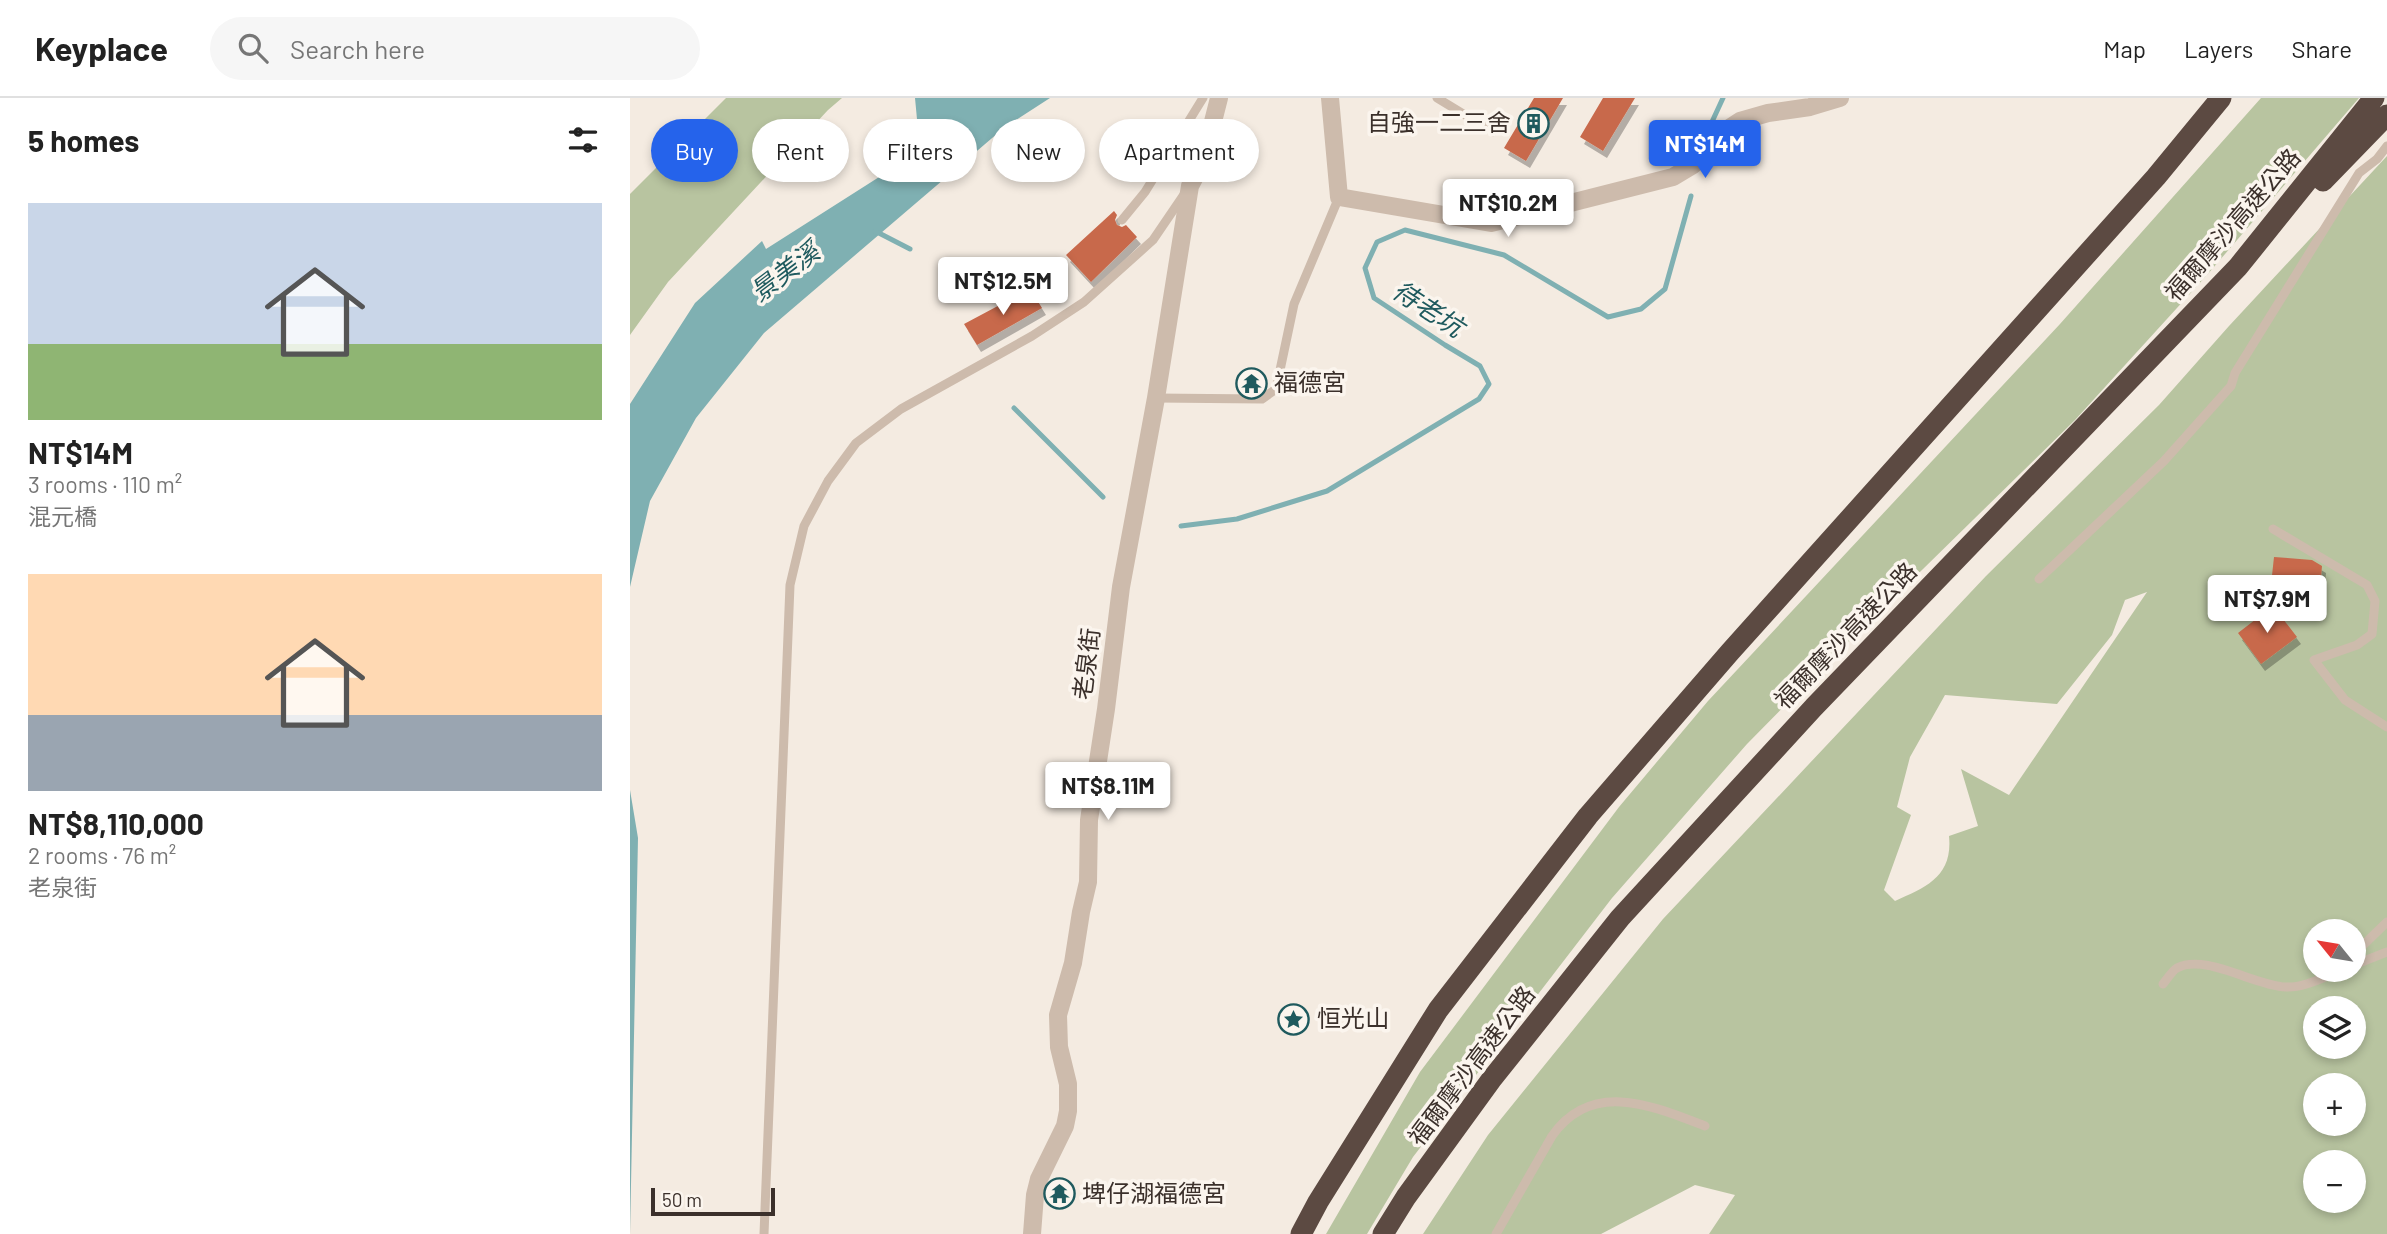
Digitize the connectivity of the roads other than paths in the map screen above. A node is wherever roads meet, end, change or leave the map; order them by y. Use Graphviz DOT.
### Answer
graph roads {
  1 [pos="1219,98"];
  2 [pos="1330,98"];
  3 [pos="1437,98"];
  4 [pos="1840,98"];
  5 [pos="2221,98"];
  6 [pos="2374,98"];
  7 [pos="1201,102"];
  8 [pos="2387,115"];
  9 [pos="1493,132"];
  10 [pos="2387,146"];
  11 [pos="1190,186"];
  12 [pos="1339,197"];
  13 [pos="1122,220"];
  14 [pos="2238,267"];
  15 [pos="1156,398"];
  16 [pos="2273,529"];
  17 [pos="2039,579"];
  18 [pos="2387,727"];
  19 [pos="2387,922"];
  20 [pos="2366,942"];
  21 [pos="2387,952"];
  22 [pos="2366,960"];
  23 [pos="2311,982"];
  24 [pos="2163,984"];
  25 [pos="1705,1126"];
  26 [pos="764,1234"];
  27 [pos="1032,1234"];
  28 [pos="1301,1234"];
  29 [pos="1383,1234"];
  30 [pos="1496,1234"];
  1 -- 11 [label="street, 老泉街"];
  2 -- 12 [label="street"];
  3 -- 9 [label="lane"];
  4 -- 12 [label="street"];
  5 -- 28 [label="highway, 福爾摩沙高速公路"];
  6 -- 14 [label="highway, 福爾摩沙高速公路"];
  7 -- 13 [label="lane"];
  8 -- 14 [label="highway"];
  10 -- 17 [label="lane"];
  11 -- 15 [label="street, 老泉街"];
  11 -- 26 [label="lane"];
  12 -- 15 [label="lane"];
  14 -- 29 [label="highway, 福爾摩沙高速公路"];
  15 -- 27 [label="street, 老泉街"];
  16 -- 18 [label="lane"];
  19 -- 20 [label="lane"];
  21 -- 22 [label="lane"];
  23 -- 24 [label="lane"];
  25 -- 30 [label="lane"];
}
